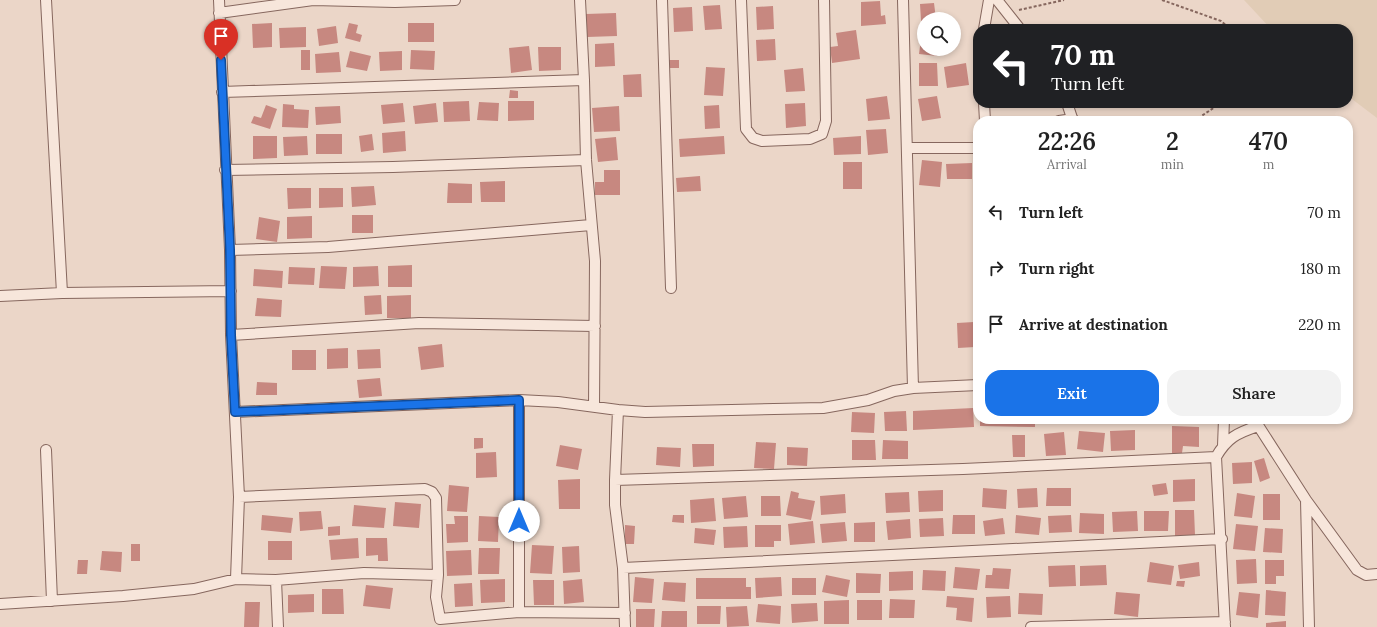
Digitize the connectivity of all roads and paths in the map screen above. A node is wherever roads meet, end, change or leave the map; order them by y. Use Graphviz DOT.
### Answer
graph roads {
  1 [pos="46,0"];
  2 [pos="219,0"];
  3 [pos="455,0"];
  4 [pos="580,0"];
  5 [pos="662,0"];
  6 [pos="741,0"];
  7 [pos="824,0"];
  8 [pos="903,0"];
  9 [pos="988,0"];
  10 [pos="997,0"];
  11 [pos="1064,0"];
  12 [pos="1162,0"];
  13 [pos="219,13"];
  14 [pos="1007,13"];
  15 [pos="985,24"];
  16 [pos="1016,24"];
  17 [pos="1224,24"];
  18 [pos="584,80"];
  19 [pos="222,92"];
  20 [pos="1214,108"];
  21 [pos="1202,116"];
  22 [pos="908,148"];
  23 [pos="973,148"];
  24 [pos="586,160"];
  25 [pos="225,170"];
  26 [pos="591,225"];
  27 [pos="230,250"];
  28 [pos="671,288"];
  29 [pos="231,291"];
  30 [pos="62,293"];
  31 [pos="0,296"];
  32 [pos="595,326"];
  33 [pos="231,335"];
  34 [pos="973,385"];
  35 [pos="913,388"];
  36 [pos="519,400"];
  37 [pos="594,407"];
  38 [pos="618,410"];
  39 [pos="235,412"];
  40 [pos="1224,424"];
  41 [pos="1254,424"];
  42 [pos="1257,424"];
  43 [pos="1223,446"];
  44 [pos="46,450"];
  45 [pos="1216,457"];
  46 [pos="615,480"];
  47 [pos="239,497"];
  48 [pos="1306,500"];
  49 [pos="1222,539"];
  50 [pos="624,568"];
  51 [pos="1377,574"];
  52 [pos="438,575"];
  53 [pos="236,579"];
  54 [pos="276,580"];
  55 [pos="52,601"];
  56 [pos="0,604"];
  57 [pos="520,612"];
  58 [pos="624,613"];
  59 [pos="1225,624"];
  60 [pos="278,627"];
  61 [pos="625,627"];
  62 [pos="1031,627"];
  63 [pos="1309,627"];
  1 -- 30 [label="street"];
  2 -- 13 [label="street"];
  3 -- 13 [label="street"];
  4 -- 18 [label="street"];
  5 -- 28 [label="street"];
  6 -- 7 [label="street"];
  8 -- 22 [label="street"];
  9 -- 15 [label="street"];
  10 -- 14 [label="street"];
  11 -- 14 [label="path"];
  12 -- 17 [label="path"];
  13 -- 19 [label="street"];
  14 -- 16 [label="street"];
  18 -- 19 [label="street"];
  18 -- 24 [label="street"];
  19 -- 25 [label="street"];
  20 -- 21 [label="path"];
  22 -- 23 [label="street"];
  22 -- 35 [label="street"];
  24 -- 25 [label="street"];
  24 -- 26 [label="street"];
  25 -- 27 [label="street"];
  26 -- 27 [label="street"];
  26 -- 32 [label="street"];
  27 -- 29 [label="street"];
  29 -- 30 [label="street"];
  29 -- 33 [label="street"];
  30 -- 31 [label="street"];
  32 -- 33 [label="street"];
  32 -- 37 [label="street"];
  33 -- 39 [label="street"];
  34 -- 35 [label="street"];
  35 -- 38 [label="street"];
  36 -- 37 [label="street"];
  36 -- 39 [label="street"];
  36 -- 57 [label="street"];
  37 -- 38 [label="street"];
  38 -- 46 [label="street"];
  39 -- 47 [label="street"];
  40 -- 43 [label="street"];
  41 -- 43 [label="street"];
  42 -- 48 [label="street"];
  43 -- 45 [label="street"];
  44 -- 55 [label="street"];
  45 -- 46 [label="street"];
  45 -- 49 [label="street"];
  46 -- 50 [label="street"];
  47 -- 52 [label="street"];
  47 -- 53 [label="street"];
  48 -- 51 [label="street"];
  48 -- 63 [label="street"];
  49 -- 50 [label="street"];
  49 -- 59 [label="street"];
  50 -- 58 [label="street"];
  52 -- 54 [label="street"];
  52 -- 57 [label="street"];
  53 -- 54 [label="street"];
  53 -- 55 [label="street"];
  54 -- 60 [label="street"];
  55 -- 56 [label="street"];
  57 -- 58 [label="street"];
  58 -- 61 [label="street"];
  59 -- 62 [label="street"];
}
